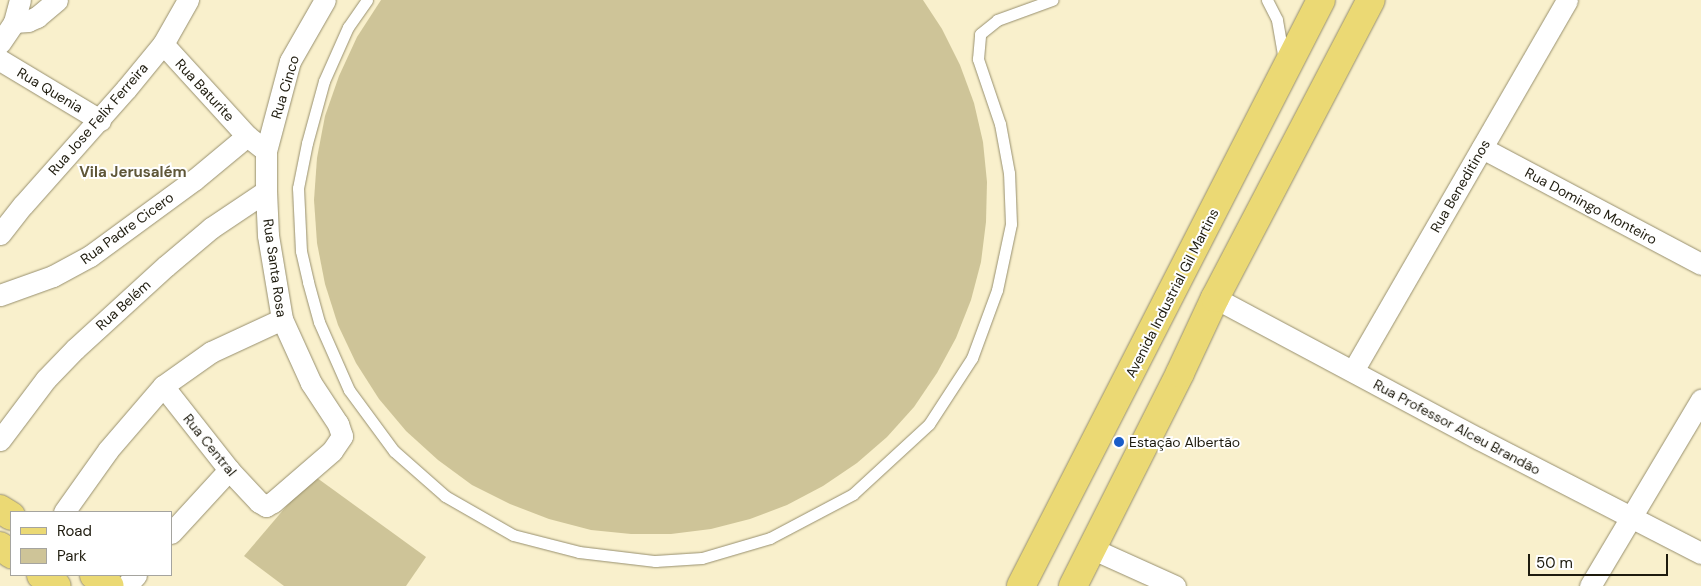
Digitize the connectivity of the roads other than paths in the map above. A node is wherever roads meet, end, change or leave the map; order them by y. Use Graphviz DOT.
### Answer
graph roads {
  1 [pos="20,0"];
  2 [pos="57,0"];
  3 [pos="188,0"];
  4 [pos="325,0"];
  5 [pos="367,0"];
  6 [pos="1052,0"];
  7 [pos="1267,0"];
  8 [pos="1321,0"];
  9 [pos="1372,0"];
  10 [pos="1567,0"];
  11 [pos="14,22"];
  12 [pos="0,43"];
  13 [pos="162,44"];
  14 [pos="0,60"];
  15 [pos="1285,69"];
  16 [pos="100,120"];
  17 [pos="247,136"];
  18 [pos="1482,148"];
  19 [pos="266,151"];
  20 [pos="266,191"];
  21 [pos="0,234"];
  22 [pos="1701,264"];
  23 [pos="0,295"];
  24 [pos="1215,298"];
  25 [pos="282,319"];
  26 [pos="1352,371"];
  27 [pos="163,386"];
  28 [pos="1701,400"];
  29 [pos="0,440"];
  30 [pos="229,470"];
  31 [pos="259,502"];
  32 [pos="65,511"];
  33 [pos="1630,516"];
  34 [pos="172,533"];
  35 [pos="1092,549"];
  36 [pos="1701,553"];
  37 [pos="95,576"];
  38 [pos="135,576"];
  39 [pos="110,586"];
  40 [pos="126,586"];
  41 [pos="1021,586"];
  42 [pos="1073,586"];
  43 [pos="1176,586"];
  44 [pos="1590,586"];
  1 -- 11 [label="street"];
  2 -- 11 [label="street"];
  3 -- 13 [label="street, Rua Jose Felix Ferreira"];
  4 -- 19 [label="street, Rua Cinco"];
  5 -- 6 [label="lane"];
  7 -- 15 [label="lane"];
  8 -- 15 [label="main road, Avenida Industrial Gil Martins"];
  9 -- 24 [label="main road"];
  10 -- 18 [label="street, Rua Beneditinos"];
  11 -- 12 [label="street"];
  13 -- 16 [label="street, Rua Jose Felix Ferreira"];
  13 -- 17 [label="street, Rua Baturite"];
  14 -- 16 [label="street, Rua Quenia"];
  15 -- 41 [label="main road, Avenida Industrial Gil Martins"];
  16 -- 21 [label="street, Rua Jose Felix Ferreira"];
  17 -- 19 [label="street"];
  17 -- 23 [label="street, Rua Padre Cicero"];
  18 -- 22 [label="street, Rua Domingo Monteiro"];
  18 -- 26 [label="street, Rua Beneditinos"];
  19 -- 20 [label="street, Rua Santa Rosa"];
  20 -- 25 [label="street, Rua Santa Rosa"];
  20 -- 29 [label="street, Rua Belém"];
  24 -- 26 [label="street, Rua Professor Alceu Brandão"];
  24 -- 35 [label="main road"];
  25 -- 27 [label="street"];
  25 -- 31 [label="street, Rua Santa Rosa"];
  26 -- 33 [label="street, Rua Professor Alceu Brandão"];
  27 -- 30 [label="street, Rua Central"];
  27 -- 32 [label="street"];
  28 -- 33 [label="street"];
  30 -- 31 [label="street, Rua Central"];
  30 -- 34 [label="street"];
  33 -- 36 [label="street, Rua Professor Alceu Brandão"];
  33 -- 44 [label="street"];
  35 -- 42 [label="main road"];
  35 -- 43 [label="street"];
  37 -- 39 [label="main road"];
  38 -- 40 [label="street"];
}
